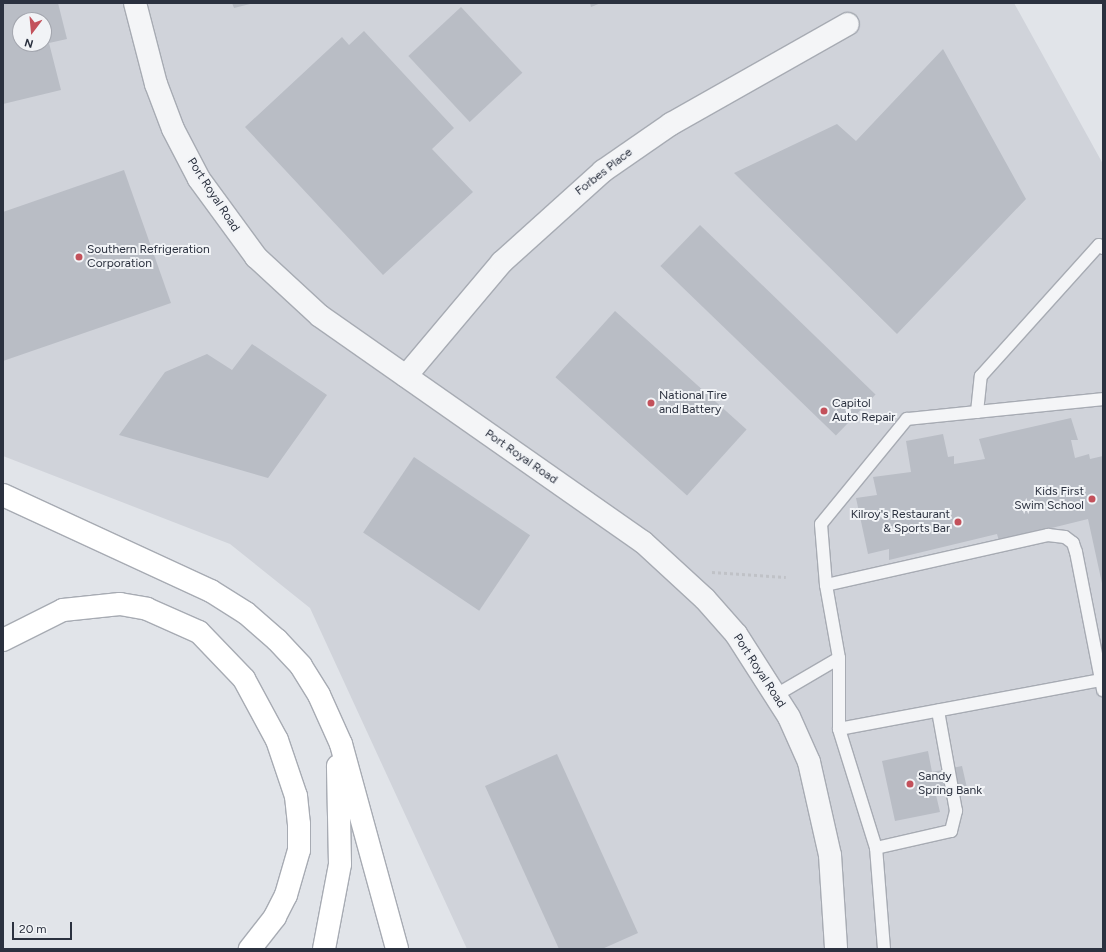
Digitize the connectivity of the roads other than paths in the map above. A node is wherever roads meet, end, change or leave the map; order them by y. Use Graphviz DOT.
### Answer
graph roads {
  1 [pos="135,3"];
  2 [pos="848,24"];
  3 [pos="1103,248"];
  4 [pos="406,376"];
  5 [pos="1103,399"];
  6 [pos="977,412"];
  7 [pos="3,495"];
  8 [pos="826,585"];
  9 [pos="3,640"];
  10 [pos="838,658"];
  11 [pos="1102,685"];
  12 [pos="319,695"];
  13 [pos="776,695"];
  14 [pos="938,711"];
  15 [pos="839,729"];
  16 [pos="876,848"];
  17 [pos="250,949"];
  18 [pos="324,949"];
  19 [pos="396,949"];
  20 [pos="836,949"];
  21 [pos="884,949"];
  1 -- 4 [label="street, Port Royal Road"];
  2 -- 4 [label="street, Forbes Place"];
  3 -- 6 [label="lane"];
  4 -- 13 [label="street, Port Royal Road"];
  5 -- 6 [label="lane"];
  6 -- 8 [label="lane"];
  7 -- 12 [label="highway"];
  8 -- 10 [label="lane"];
  8 -- 11 [label="lane"];
  9 -- 17 [label="highway"];
  10 -- 13 [label="lane"];
  10 -- 15 [label="lane"];
  11 -- 14 [label="lane"];
  12 -- 18 [label="highway"];
  12 -- 19 [label="highway"];
  13 -- 20 [label="street, Port Royal Road"];
  14 -- 15 [label="lane"];
  14 -- 16 [label="lane"];
  15 -- 16 [label="lane"];
  16 -- 21 [label="lane"];
}
